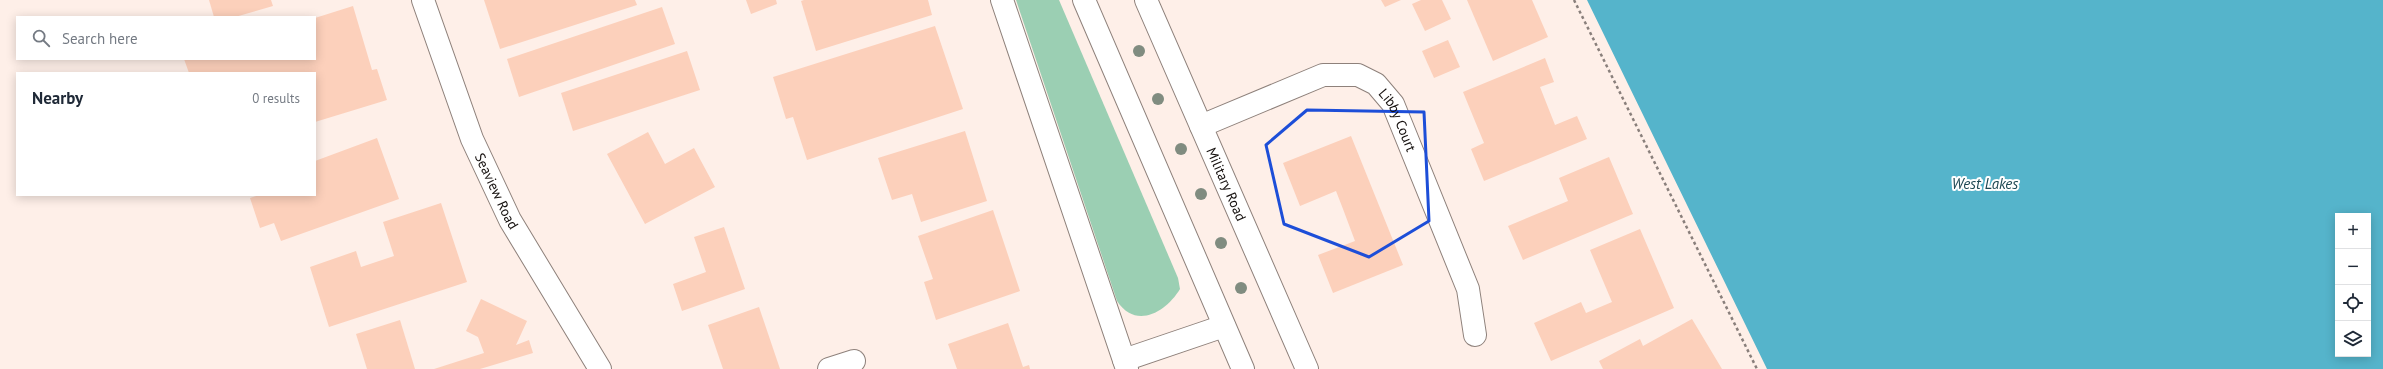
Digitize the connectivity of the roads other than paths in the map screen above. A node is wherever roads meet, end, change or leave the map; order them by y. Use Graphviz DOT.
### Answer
graph roads {
  1 [pos="423,0"];
  2 [pos="1002,0"];
  3 [pos="1084,0"];
  4 [pos="1146,0"];
  5 [pos="1201,126"];
  6 [pos="1224,326"];
  7 [pos="1475,335"];
  8 [pos="854,361"];
  9 [pos="1126,365"];
  10 [pos="600,369"];
  11 [pos="829,369"];
  12 [pos="1243,369"];
  13 [pos="1307,369"];
  1 -- 10 [label="street, Seaview Road"];
  2 -- 9 [label="street"];
  3 -- 6 [label="street"];
  4 -- 5 [label="street, Military Road"];
  5 -- 7 [label="street, Libby Court"];
  5 -- 13 [label="street, Military Road"];
  6 -- 9 [label="street"];
  6 -- 12 [label="street"];
  8 -- 11 [label="street"];
}
